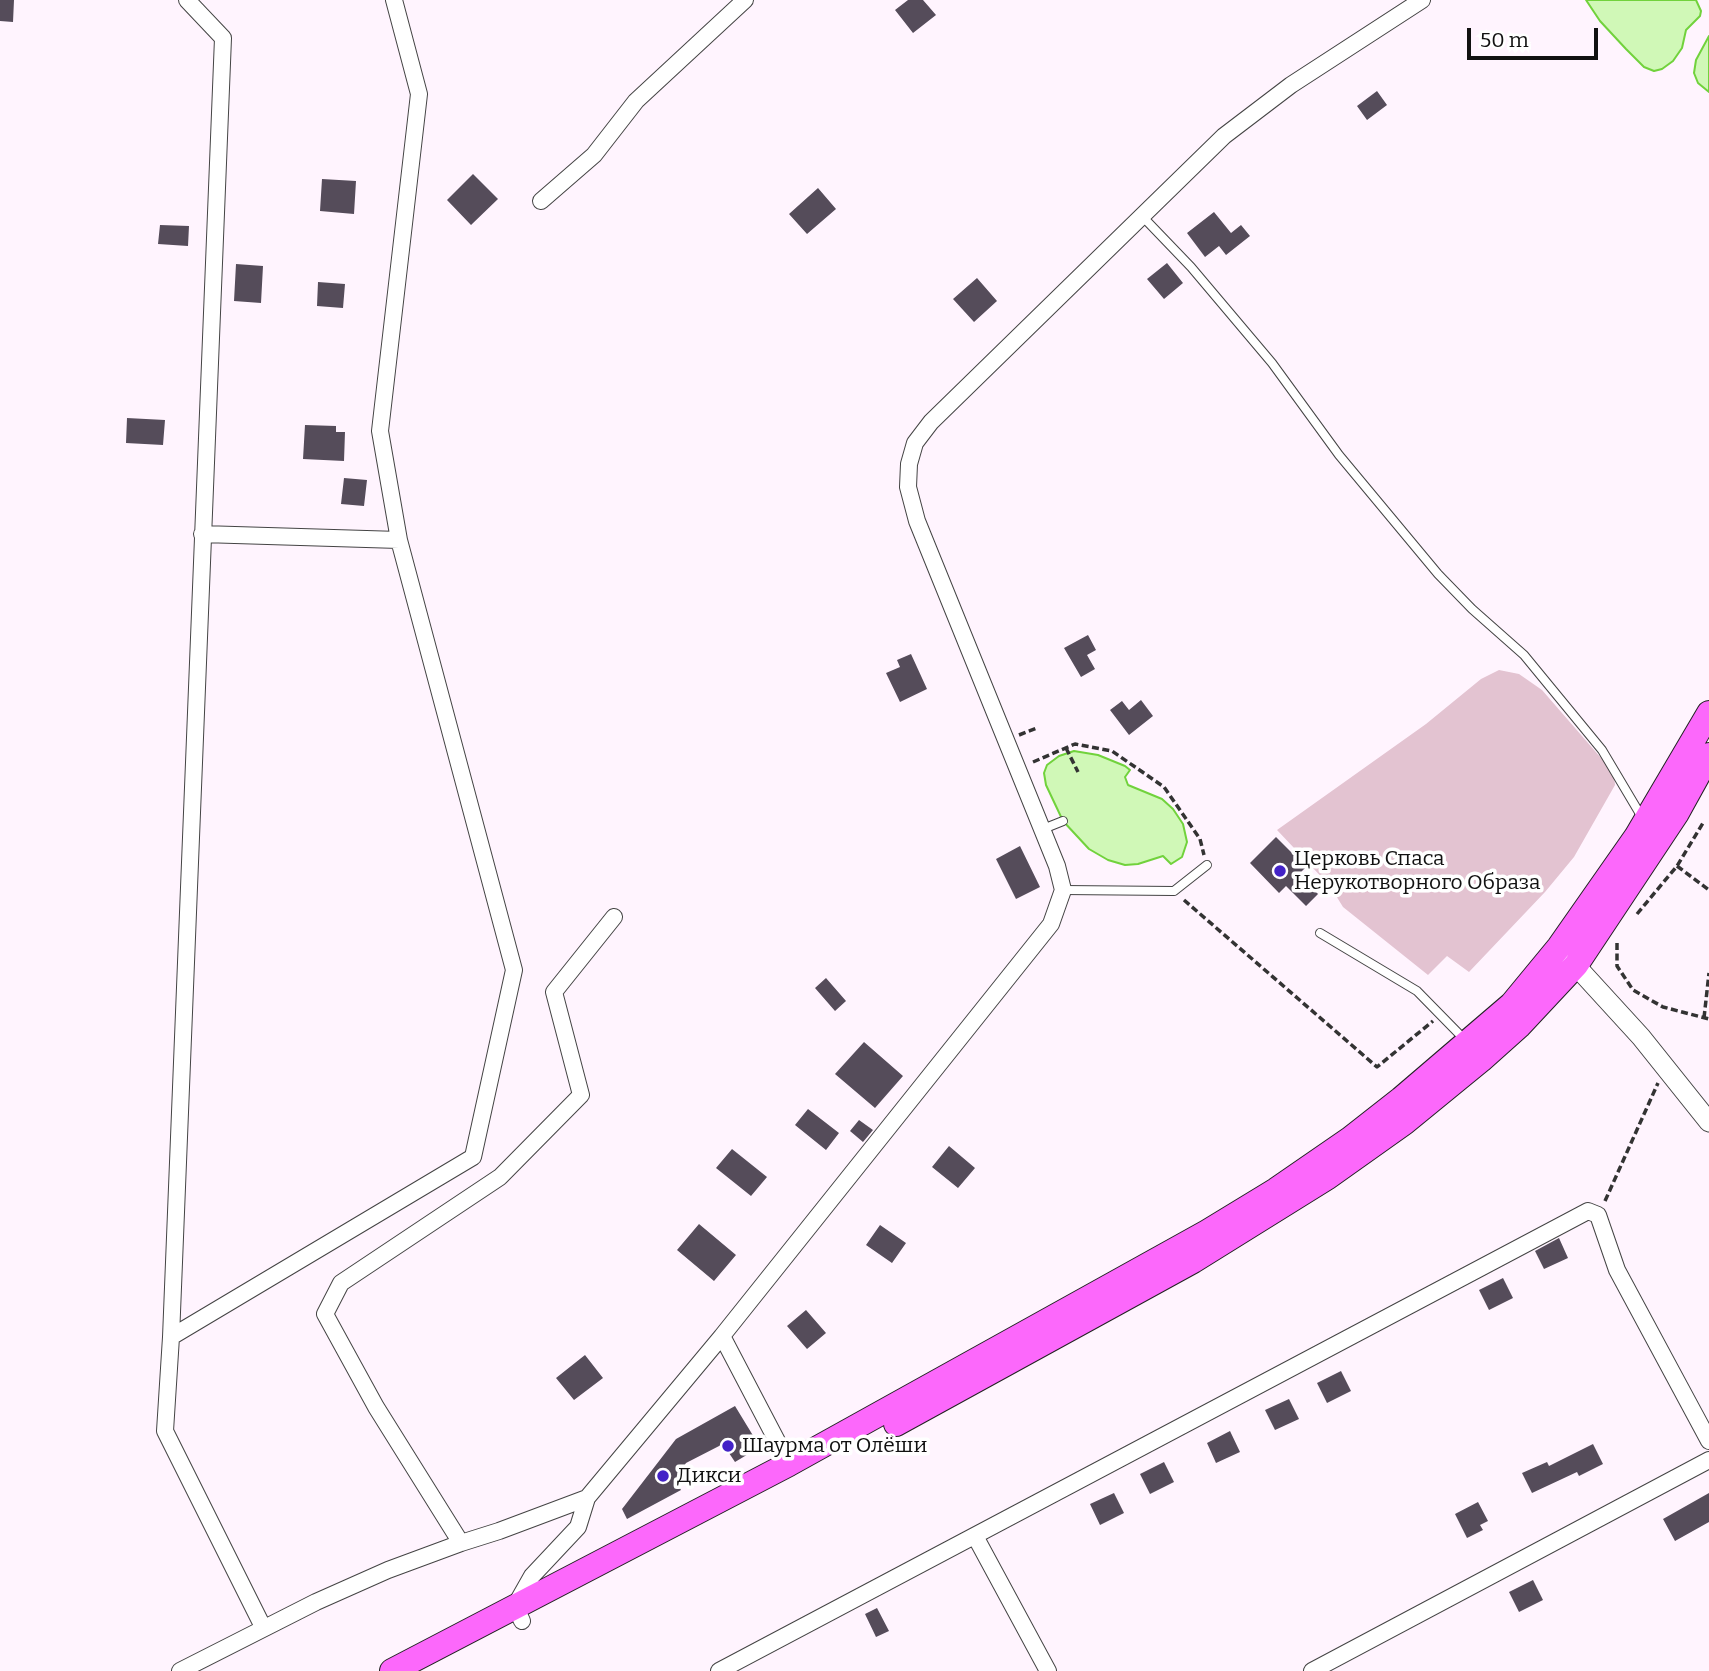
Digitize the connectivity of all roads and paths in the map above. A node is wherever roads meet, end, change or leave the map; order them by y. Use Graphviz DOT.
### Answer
graph roads {
  1 [pos="187,0"];
  2 [pos="394,0"];
  3 [pos="745,0"];
  4 [pos="1422,0"];
  5 [pos="541,201"];
  6 [pos="1142,216"];
  7 [pos="202,534"];
  8 [pos="399,540"];
  9 [pos="1709,713"];
  10 [pos="1066,748"];
  11 [pos="1709,755"];
  12 [pos="1018,769"];
  13 [pos="1078,772"];
  14 [pos="1063,821"];
  15 [pos="1645,821"];
  16 [pos="1703,823"];
  17 [pos="1042,830"];
  18 [pos="1207,865"];
  19 [pos="1677,866"];
  20 [pos="1063,890"];
  21 [pos="1709,890"];
  22 [pos="1174,891"];
  23 [pos="614,917"];
  24 [pos="1634,918"];
  25 [pos="1320,933"];
  26 [pos="1617,939"];
  27 [pos="1567,956"];
  28 [pos="1709,973"];
  29 [pos="1441,1015"];
  30 [pos="1707,1018"];
  31 [pos="1468,1043"];
  32 [pos="1665,1066"];
  33 [pos="1709,1122"];
  34 [pos="1598,1215"];
  35 [pos="722,1336"];
  36 [pos="171,1337"];
  37 [pos="1709,1441"];
  38 [pos="1709,1460"];
  39 [pos="789,1464"];
  40 [pos="587,1497"];
  41 [pos="975,1536"];
  42 [pos="461,1543"];
  43 [pos="519,1614"];
  44 [pos="263,1628"];
  45 [pos="180,1671"];
  46 [pos="392,1671"];
  47 [pos="428,1671"];
  48 [pos="719,1671"];
  49 [pos="1048,1671"];
  50 [pos="1312,1671"];
  1 -- 7 [label="street"];
  2 -- 8 [label="street"];
  3 -- 5 [label="street"];
  4 -- 6 [label="street"];
  6 -- 12 [label="street"];
  6 -- 15 [label="lane"];
  7 -- 8 [label="street"];
  7 -- 36 [label="street"];
  8 -- 36 [label="street"];
  9 -- 15 [label="main road"];
  10 -- 12 [label="path"];
  10 -- 13 [label="path"];
  10 -- 18 [label="path"];
  11 -- 27 [label="main road"];
  12 -- 17 [label="street"];
  14 -- 17 [label="lane"];
  15 -- 27 [label="main road"];
  16 -- 19 [label="path"];
  17 -- 20 [label="street"];
  18 -- 22 [label="lane"];
  19 -- 21 [label="path"];
  19 -- 24 [label="path"];
  20 -- 22 [label="lane"];
  20 -- 35 [label="street"];
  22 -- 29 [label="path"];
  23 -- 42 [label="street"];
  25 -- 29 [label="lane"];
  26 -- 30 [label="path"];
  27 -- 31 [label="main road"];
  27 -- 32 [label="street"];
  27 -- 43 [label="main road"];
  28 -- 30 [label="path"];
  29 -- 31 [label="lane"];
  31 -- 39 [label="main road"];
  32 -- 33 [label="street"];
  32 -- 34 [label="path"];
  34 -- 37 [label="street"];
  34 -- 41 [label="street"];
  35 -- 39 [label="street"];
  35 -- 40 [label="street"];
  36 -- 44 [label="street"];
  38 -- 50 [label="street"];
  39 -- 43 [label="main road"];
  40 -- 42 [label="street"];
  40 -- 43 [label="street"];
  41 -- 48 [label="street"];
  41 -- 49 [label="street"];
  42 -- 44 [label="street"];
  43 -- 46 [label="main road"];
  43 -- 47 [label="main road"];
  44 -- 45 [label="street"];
}
